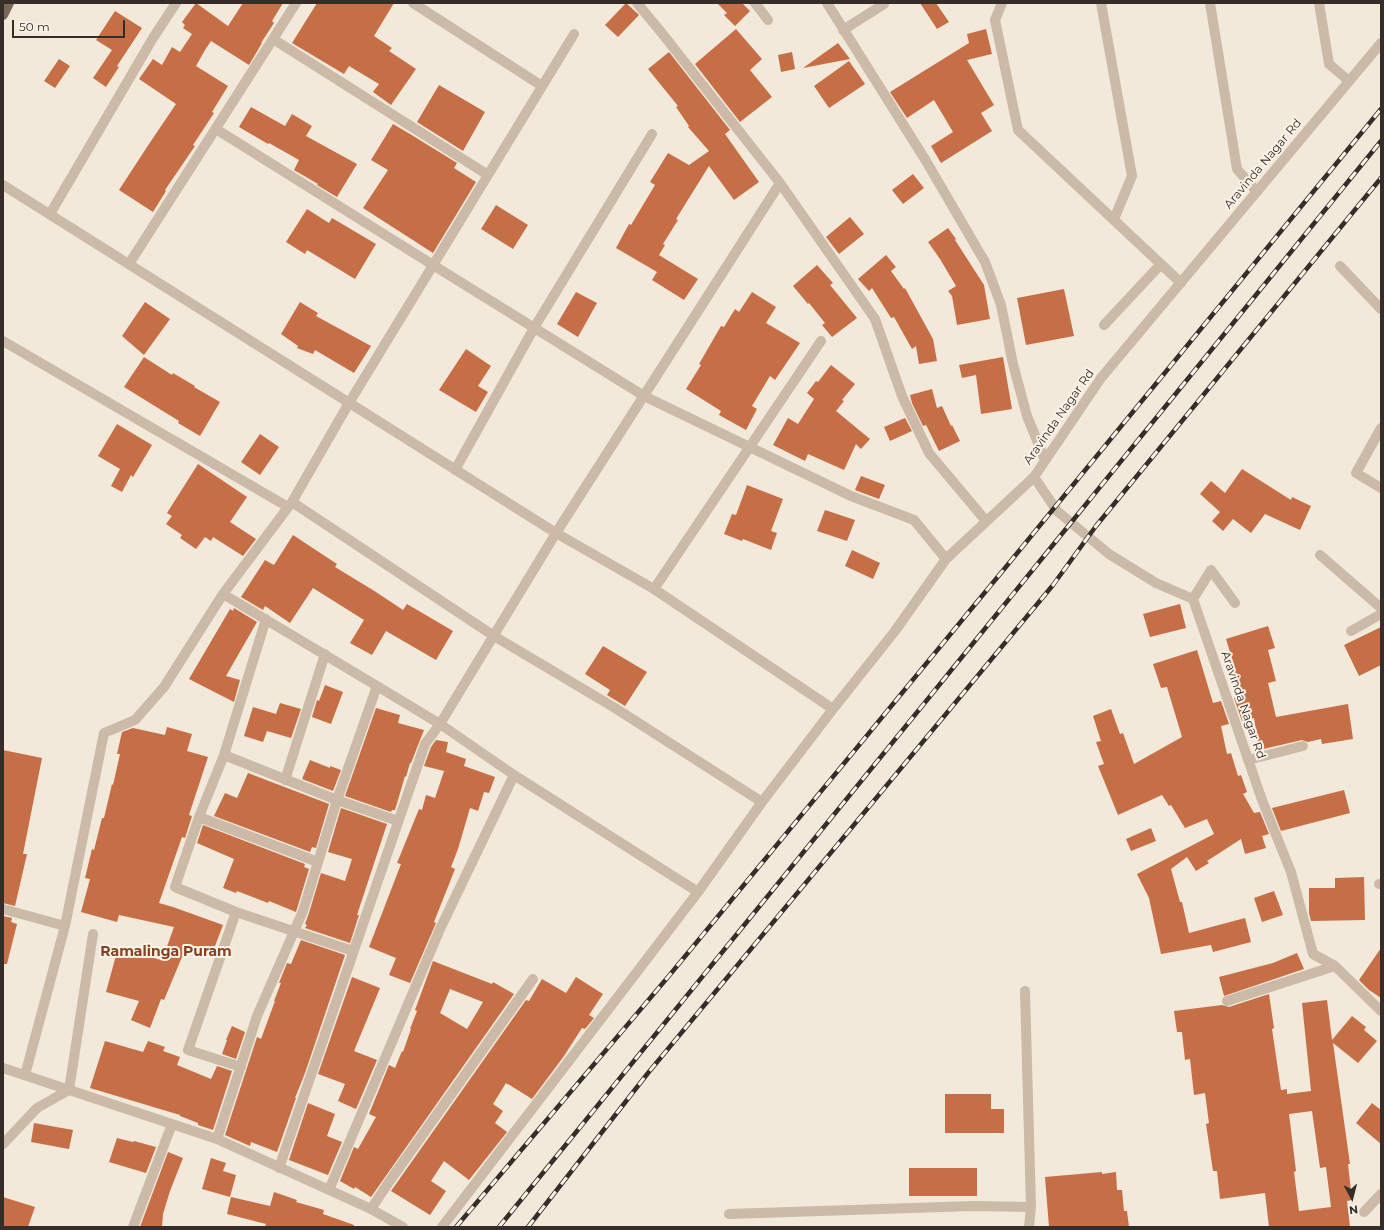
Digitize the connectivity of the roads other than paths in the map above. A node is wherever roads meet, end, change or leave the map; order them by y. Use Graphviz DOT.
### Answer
graph roads {
  1 [pos="9,3"];
  2 [pos="176,3"];
  3 [pos="296,3"];
  4 [pos="414,3"];
  5 [pos="637,3"];
  6 [pos="755,3"];
  7 [pos="827,3"];
  8 [pos="1002,3"];
  9 [pos="1101,3"];
  10 [pos="1210,3"];
  11 [pos="1320,3"];
  12 [pos="884,4"];
  13 [pos="3,15"];
  14 [pos="768,20"];
  15 [pos="843,30"];
  16 [pos="574,34"];
  17 [pos="273,39"];
  18 [pos="1381,43"];
  19 [pos="1349,81"];
  20 [pos="542,86"];
  21 [pos="216,128"];
  22 [pos="652,134"];
  23 [pos="488,175"];
  24 [pos="780,183"];
  25 [pos="3,185"];
  26 [pos="1257,192"];
  27 [pos="50,214"];
  28 [pos="1114,219"];
  29 [pos="129,264"];
  30 [pos="1161,264"];
  31 [pos="433,265"];
  32 [pos="1340,266"];
  33 [pos="1181,282"];
  34 [pos="1381,309"];
  35 [pos="1104,325"];
  36 [pos="534,328"];
  37 [pos="3,341"];
  38 [pos="821,341"];
  39 [pos="644,396"];
  40 [pos="349,403"];
  41 [pos="1381,428"];
  42 [pos="750,446"];
  43 [pos="1045,460"];
  44 [pos="455,470"];
  45 [pos="1034,477"];
  46 [pos="1381,488"];
  47 [pos="290,505"];
  48 [pos="986,521"];
  49 [pos="556,533"];
  50 [pos="1320,555"];
  51 [pos="946,559"];
  52 [pos="654,589"];
  53 [pos="223,594"];
  54 [pos="1193,599"];
  55 [pos="1235,603"];
  56 [pos="1381,608"];
  57 [pos="1381,614"];
  58 [pos="266,619"];
  59 [pos="1351,631"];
  60 [pos="494,636"];
  61 [pos="325,654"];
  62 [pos="377,686"];
  63 [pos="833,709"];
  64 [pos="440,724"];
  65 [pos="1303,746"];
  66 [pos="224,755"];
  67 [pos="1248,760"];
  68 [pos="514,775"];
  69 [pos="286,780"];
  70 [pos="336,800"];
  71 [pos="762,802"];
  72 [pos="199,817"];
  73 [pos="398,821"];
  74 [pos="318,862"];
  75 [pos="698,892"];
  76 [pos="3,909"];
  77 [pos="236,912"];
  78 [pos="65,926"];
  79 [pos="294,932"];
  80 [pos="93,934"];
  81 [pos="353,951"];
  82 [pos="1334,966"];
  83 [pos="533,980"];
  84 [pos="1025,990"];
  85 [pos="1228,1001"];
  86 [pos="1381,1011"];
  87 [pos="241,1067"];
  88 [pos="3,1068"];
  89 [pos="25,1075"];
  90 [pos="69,1090"];
  91 [pos="172,1124"];
  92 [pos="217,1139"];
  93 [pos="3,1144"];
  94 [pos="279,1168"];
  95 [pos="329,1190"];
  96 [pos="1381,1194"];
  97 [pos="1031,1207"];
  98 [pos="371,1210"];
  99 [pos="1364,1212"];
  100 [pos="729,1214"];
  101 [pos="133,1227"];
  102 [pos="403,1227"];
  103 [pos="442,1227"];
  104 [pos="1029,1227"];
  1 -- 13 [label="main road"];
  2 -- 27 [label="street"];
  3 -- 17 [label="street"];
  4 -- 20 [label="street"];
  5 -- 24 [label="street"];
  6 -- 14 [label="street"];
  7 -- 15 [label="street"];
  8 -- 28 [label="street"];
  9 -- 28 [label="street"];
  10 -- 26 [label="street"];
  11 -- 19 [label="street"];
  12 -- 15 [label="street"];
  15 -- 43 [label="street"];
  16 -- 20 [label="street"];
  17 -- 21 [label="street"];
  17 -- 23 [label="street"];
  18 -- 19 [label="street, Aravinda Nagar Rd"];
  19 -- 26 [label="street, Aravinda Nagar Rd"];
  20 -- 23 [label="street"];
  21 -- 29 [label="street"];
  21 -- 31 [label="street"];
  22 -- 36 [label="street"];
  23 -- 31 [label="street"];
  24 -- 39 [label="street"];
  24 -- 48 [label="street"];
  25 -- 27 [label="street"];
  26 -- 33 [label="street, Aravinda Nagar Rd"];
  27 -- 29 [label="street"];
  28 -- 30 [label="street"];
  29 -- 40 [label="street"];
  30 -- 33 [label="street"];
  30 -- 35 [label="street"];
  31 -- 36 [label="street"];
  31 -- 40 [label="street"];
  32 -- 34 [label="street"];
  33 -- 43 [label="street, Aravinda Nagar Rd"];
  36 -- 39 [label="street"];
  36 -- 44 [label="street"];
  37 -- 47 [label="street"];
  38 -- 42 [label="street"];
  39 -- 42 [label="street"];
  39 -- 49 [label="street"];
  40 -- 44 [label="street"];
  40 -- 47 [label="street"];
  41 -- 46 [label="street"];
  42 -- 51 [label="street"];
  42 -- 52 [label="street"];
  43 -- 45 [label="street, Aravinda Nagar Rd"];
  44 -- 49 [label="street"];
  45 -- 48 [label="street"];
  45 -- 54 [label="street, Aravinda Nagar Rd"];
  47 -- 53 [label="street"];
  47 -- 60 [label="street"];
  48 -- 51 [label="street"];
  49 -- 52 [label="street"];
  49 -- 60 [label="street"];
  50 -- 56 [label="street"];
  51 -- 63 [label="street"];
  52 -- 63 [label="street"];
  53 -- 58 [label="street"];
  53 -- 78 [label="street"];
  54 -- 55 [label="street"];
  54 -- 67 [label="street, Aravinda Nagar Rd"];
  57 -- 59 [label="street"];
  58 -- 61 [label="street"];
  58 -- 66 [label="street"];
  60 -- 64 [label="street"];
  60 -- 71 [label="street"];
  61 -- 62 [label="street"];
  61 -- 69 [label="street"];
  62 -- 64 [label="street"];
  62 -- 70 [label="street"];
  63 -- 71 [label="street"];
  64 -- 68 [label="street"];
  64 -- 73 [label="street"];
  65 -- 67 [label="street"];
  66 -- 69 [label="street"];
  66 -- 72 [label="street"];
  67 -- 82 [label="street, Aravinda Nagar Rd"];
  68 -- 75 [label="street"];
  68 -- 95 [label="street"];
  69 -- 70 [label="street"];
  70 -- 73 [label="street"];
  70 -- 74 [label="street"];
  71 -- 75 [label="street"];
  72 -- 74 [label="street"];
  72 -- 77 [label="street"];
  73 -- 81 [label="street"];
  74 -- 79 [label="street"];
  75 -- 103 [label="street"];
  76 -- 78 [label="street"];
  77 -- 79 [label="street"];
  77 -- 87 [label="street"];
  78 -- 89 [label="street"];
  79 -- 81 [label="street"];
  79 -- 87 [label="street"];
  80 -- 90 [label="street"];
  81 -- 94 [label="street"];
  82 -- 85 [label="street"];
  82 -- 86 [label="street, Aravinda Nagar Rd"];
  83 -- 98 [label="street"];
  84 -- 97 [label="street"];
  87 -- 92 [label="street"];
  88 -- 89 [label="street"];
  89 -- 90 [label="street"];
  90 -- 91 [label="street"];
  90 -- 93 [label="street"];
  91 -- 92 [label="street"];
  91 -- 101 [label="street"];
  92 -- 94 [label="street"];
  94 -- 95 [label="street"];
  95 -- 98 [label="street"];
  96 -- 99 [label="street"];
  97 -- 100 [label="street"];
  97 -- 104 [label="street"];
  98 -- 102 [label="street"];
}
